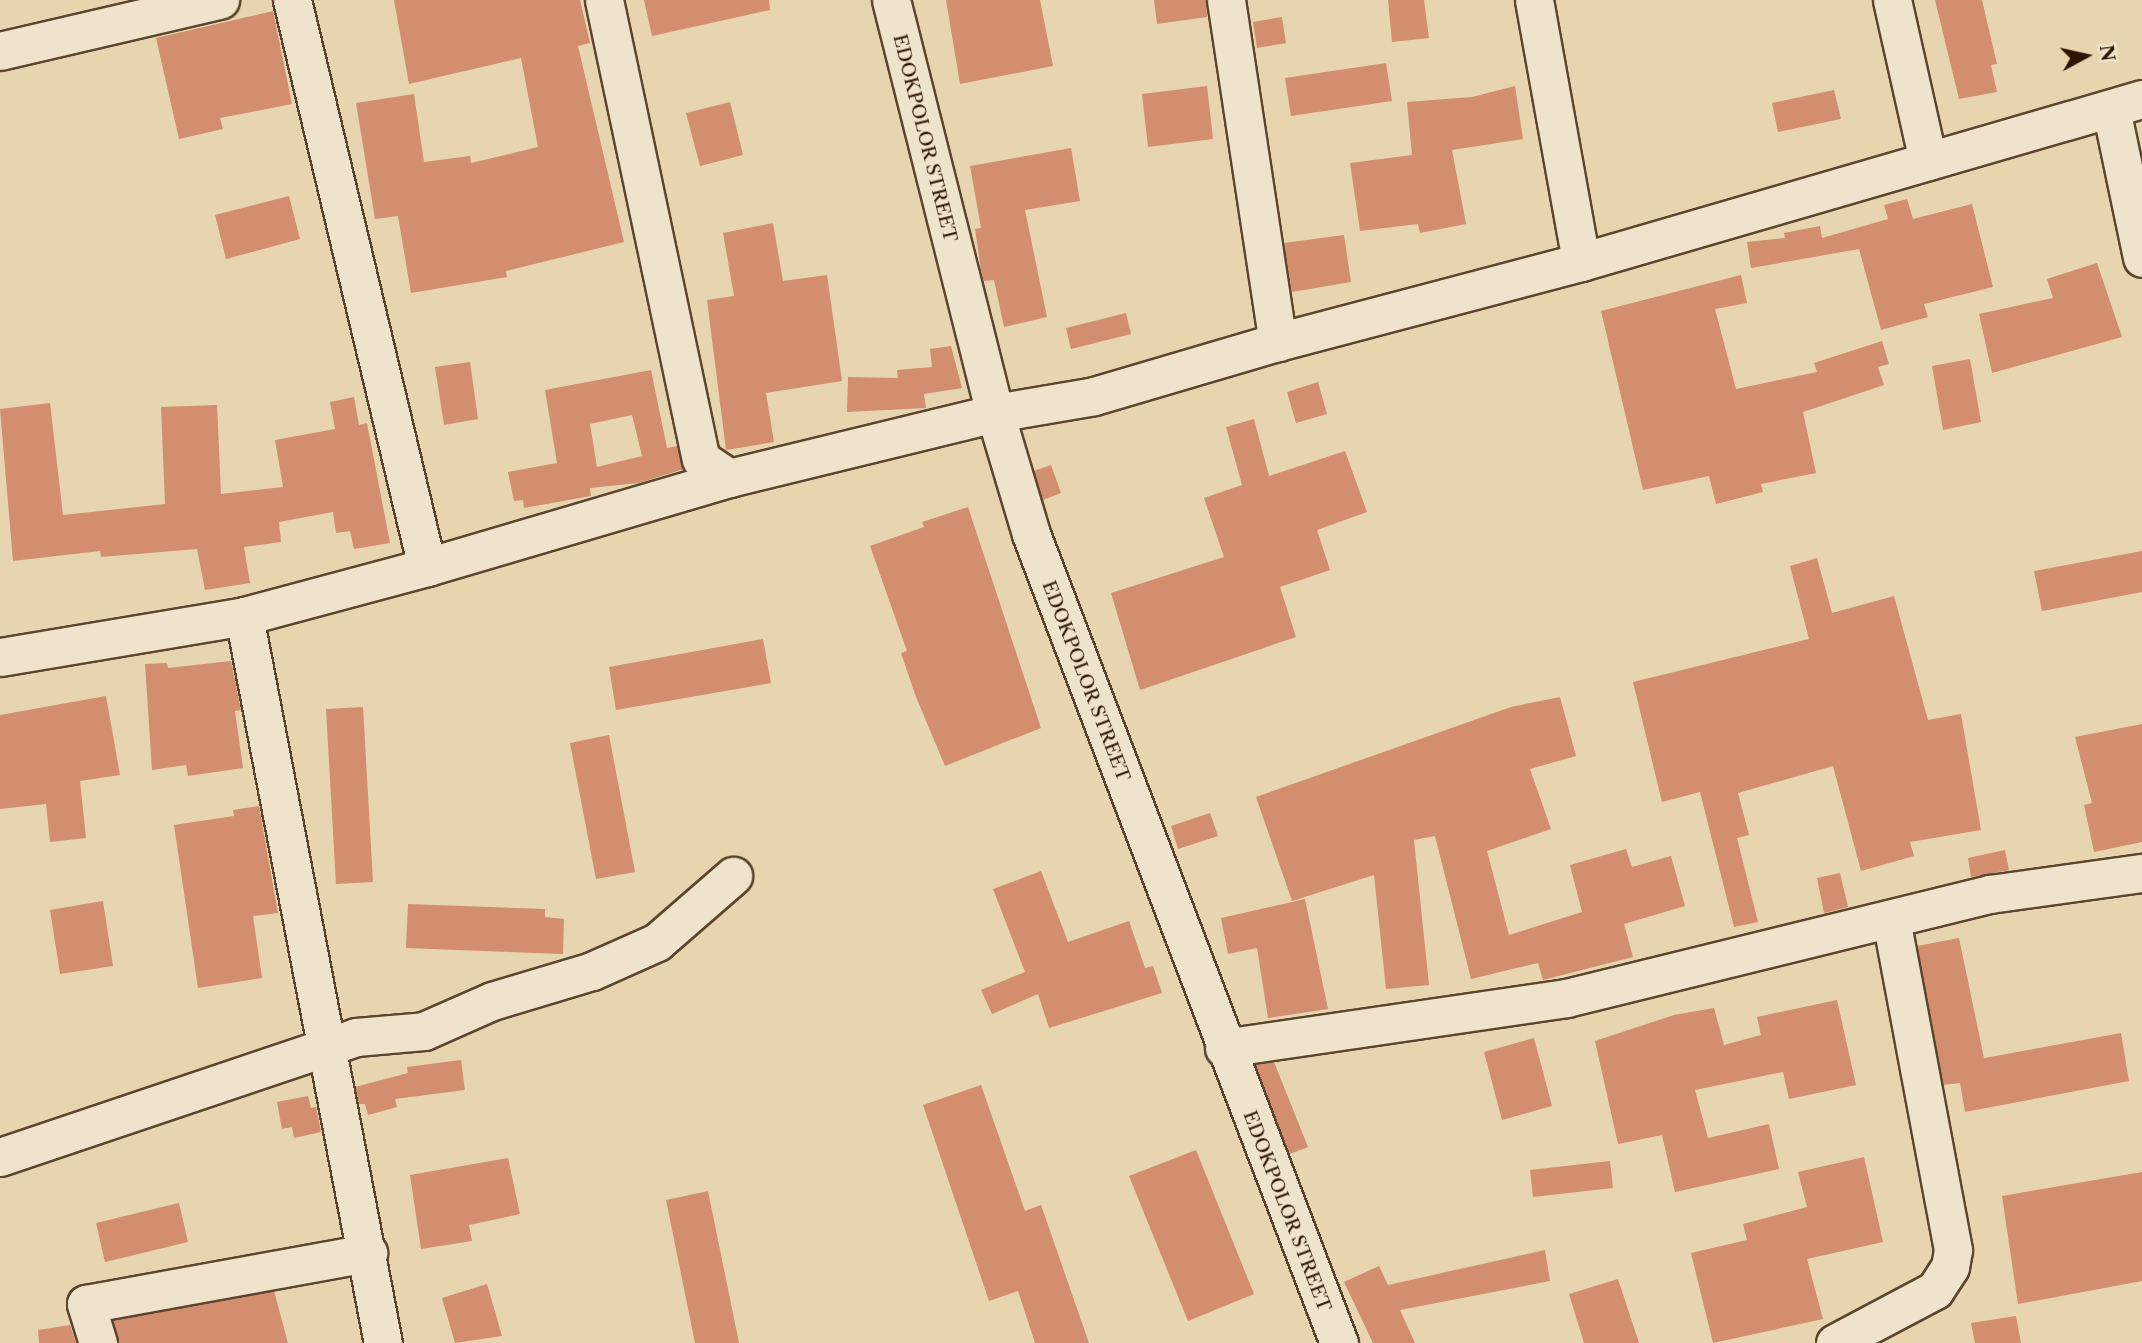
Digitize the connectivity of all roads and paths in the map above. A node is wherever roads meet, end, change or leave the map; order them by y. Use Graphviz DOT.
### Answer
graph roads {
  1 [pos="220,0"];
  2 [pos="292,0"];
  3 [pos="604,0"];
  4 [pos="891,0"];
  5 [pos="1226,0"];
  6 [pos="1534,0"];
  7 [pos="1892,0"];
  8 [pos="0,51"];
  9 [pos="2126,104"];
  10 [pos="1928,161"];
  11 [pos="2142,258"];
  12 [pos="1581,262"];
  13 [pos="1278,341"];
  14 [pos="995,413"];
  15 [pos="729,478"];
  16 [pos="427,567"];
  17 [pos="244,616"];
  18 [pos="0,657"];
  19 [pos="2142,873"];
  20 [pos="733,876"];
  21 [pos="1891,919"];
  22 [pos="1224,1048"];
  23 [pos="324,1050"];
  24 [pos="0,1157"];
  25 [pos="368,1253"];
  26 [pos="98,1343"];
  27 [pos="383,1343"];
  28 [pos="1339,1343"];
  29 [pos="1835,1343"];
  1 -- 8 [label="street"];
  2 -- 16 [label="street"];
  3 -- 15 [label="street"];
  4 -- 14 [label="street, EDOKPOLOR STREET"];
  5 -- 13 [label="street"];
  6 -- 12 [label="street"];
  7 -- 10 [label="street"];
  9 -- 10 [label="street"];
  9 -- 11 [label="street"];
  10 -- 12 [label="street"];
  12 -- 13 [label="street"];
  13 -- 14 [label="street"];
  14 -- 15 [label="street"];
  14 -- 22 [label="street, EDOKPOLOR STREET"];
  15 -- 16 [label="street"];
  16 -- 17 [label="street"];
  17 -- 18 [label="street"];
  17 -- 23 [label="street"];
  19 -- 21 [label="street"];
  20 -- 23 [label="street"];
  21 -- 22 [label="street"];
  21 -- 29 [label="street"];
  22 -- 28 [label="street, EDOKPOLOR STREET"];
  23 -- 24 [label="street"];
  23 -- 25 [label="street"];
  25 -- 26 [label="street"];
  25 -- 27 [label="street"];
}
